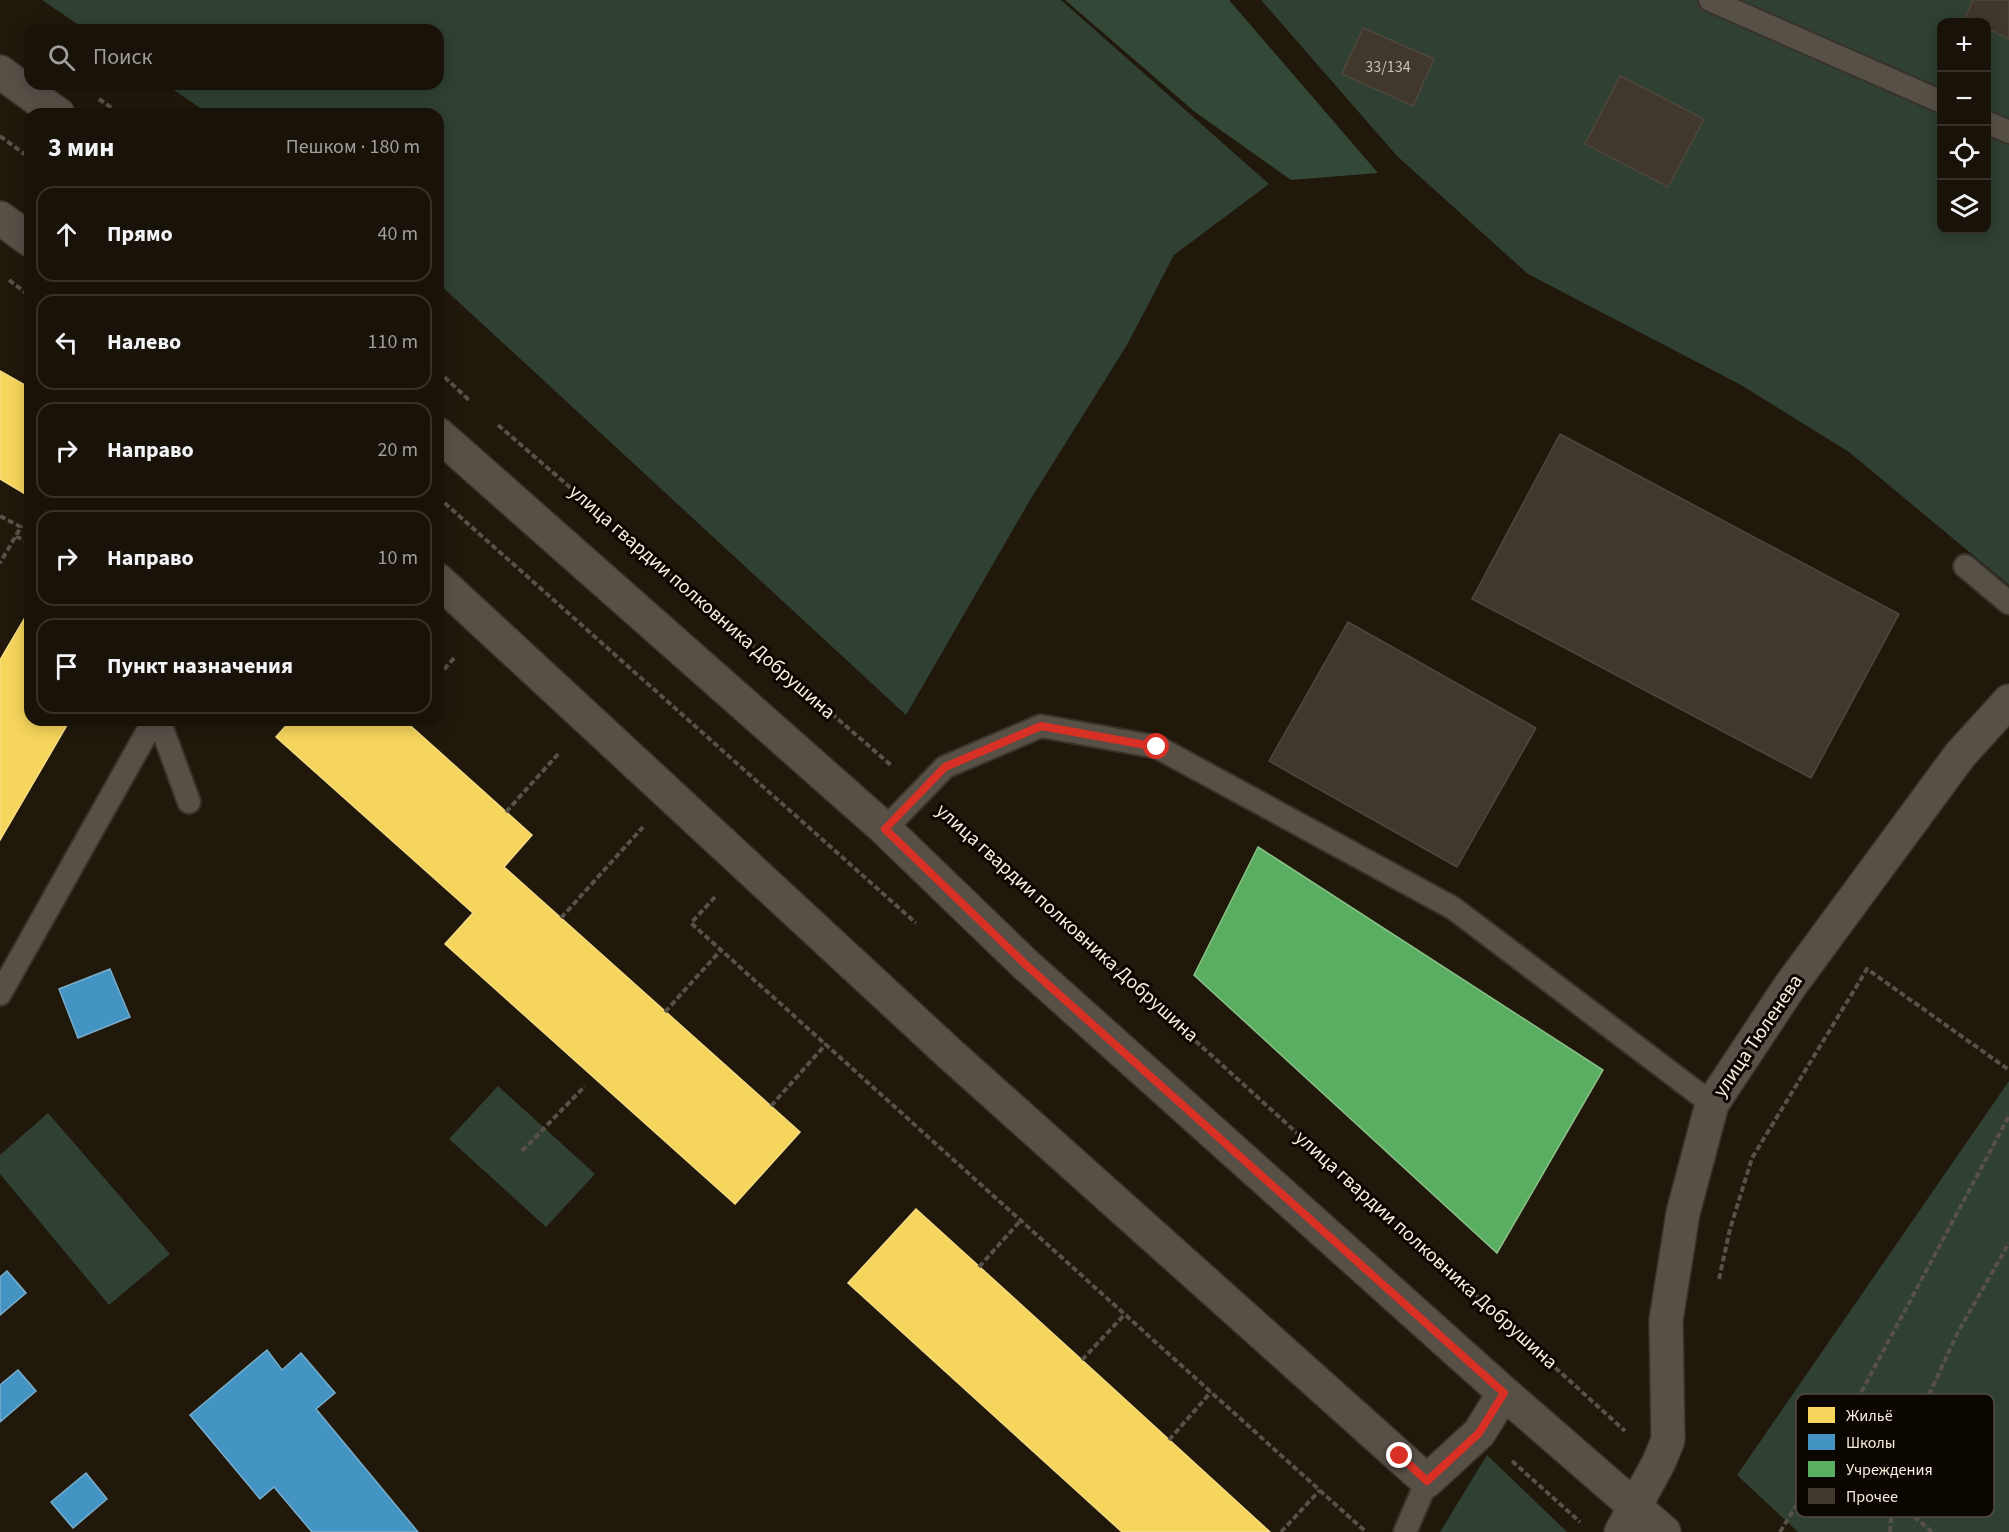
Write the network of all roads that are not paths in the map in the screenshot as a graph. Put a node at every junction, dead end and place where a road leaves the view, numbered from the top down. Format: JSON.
{"nodes":[{"id":1,"x":1710,"y":0,"type":"edge"},
{"id":2,"x":0,"y":72,"type":"edge"},
{"id":3,"x":24,"y":89,"type":"edge"},
{"id":4,"x":25,"y":90,"type":"edge"},
{"id":5,"x":1937,"y":100,"type":"edge"},
{"id":6,"x":50,"y":108,"type":"edge"},
{"id":7,"x":1991,"y":124,"type":"edge"},
{"id":8,"x":2009,"y":132,"type":"edge"},
{"id":9,"x":0,"y":218,"type":"edge"},
{"id":10,"x":24,"y":236,"type":"edge"},
{"id":11,"x":444,"y":439,"type":"edge"},
{"id":12,"x":1965,"y":566,"type":"dead end"},
{"id":13,"x":444,"y":586,"type":"edge"},
{"id":14,"x":2009,"y":603,"type":"edge"},
{"id":15,"x":2009,"y":701,"type":"edge"},
{"id":16,"x":151,"y":726,"type":"edge"},
{"id":17,"x":161,"y":726,"type":"edge"},
{"id":18,"x":189,"y":802,"type":"dead end"},
{"id":19,"x":885,"y":829,"type":"junction"},
{"id":20,"x":0,"y":994,"type":"edge"},
{"id":21,"x":1712,"y":1104,"type":"junction"},
{"id":22,"x":1504,"y":1393,"type":"junction"},
{"id":23,"x":1427,"y":1481,"type":"junction"},
{"id":24,"x":1628,"y":1519,"type":"edge"},
{"id":25,"x":1405,"y":1532,"type":"edge"},
{"id":26,"x":1664,"y":1532,"type":"edge"}],
"edges":[{"from":1,"to":5,"type":"lane"},
{"from":2,"to":3,"type":"street"},
{"from":4,"to":6,"type":"street"},
{"from":7,"to":8,"type":"lane"},
{"from":9,"to":10,"type":"street"},
{"from":11,"to":19,"type":"street"},
{"from":12,"to":14,"type":"lane"},
{"from":13,"to":23,"type":"street"},
{"from":15,"to":21,"type":"street","name":"улица Тюленева"},
{"from":16,"to":20,"type":"lane"},
{"from":17,"to":18,"type":"lane"},
{"from":19,"to":21,"type":"lane"},
{"from":19,"to":22,"type":"street"},
{"from":21,"to":24,"type":"street","name":"улица Тюленева"},
{"from":22,"to":23,"type":"street"},
{"from":22,"to":24,"type":"street"},
{"from":23,"to":25,"type":"lane"},
{"from":24,"to":26,"type":"street"}]}
